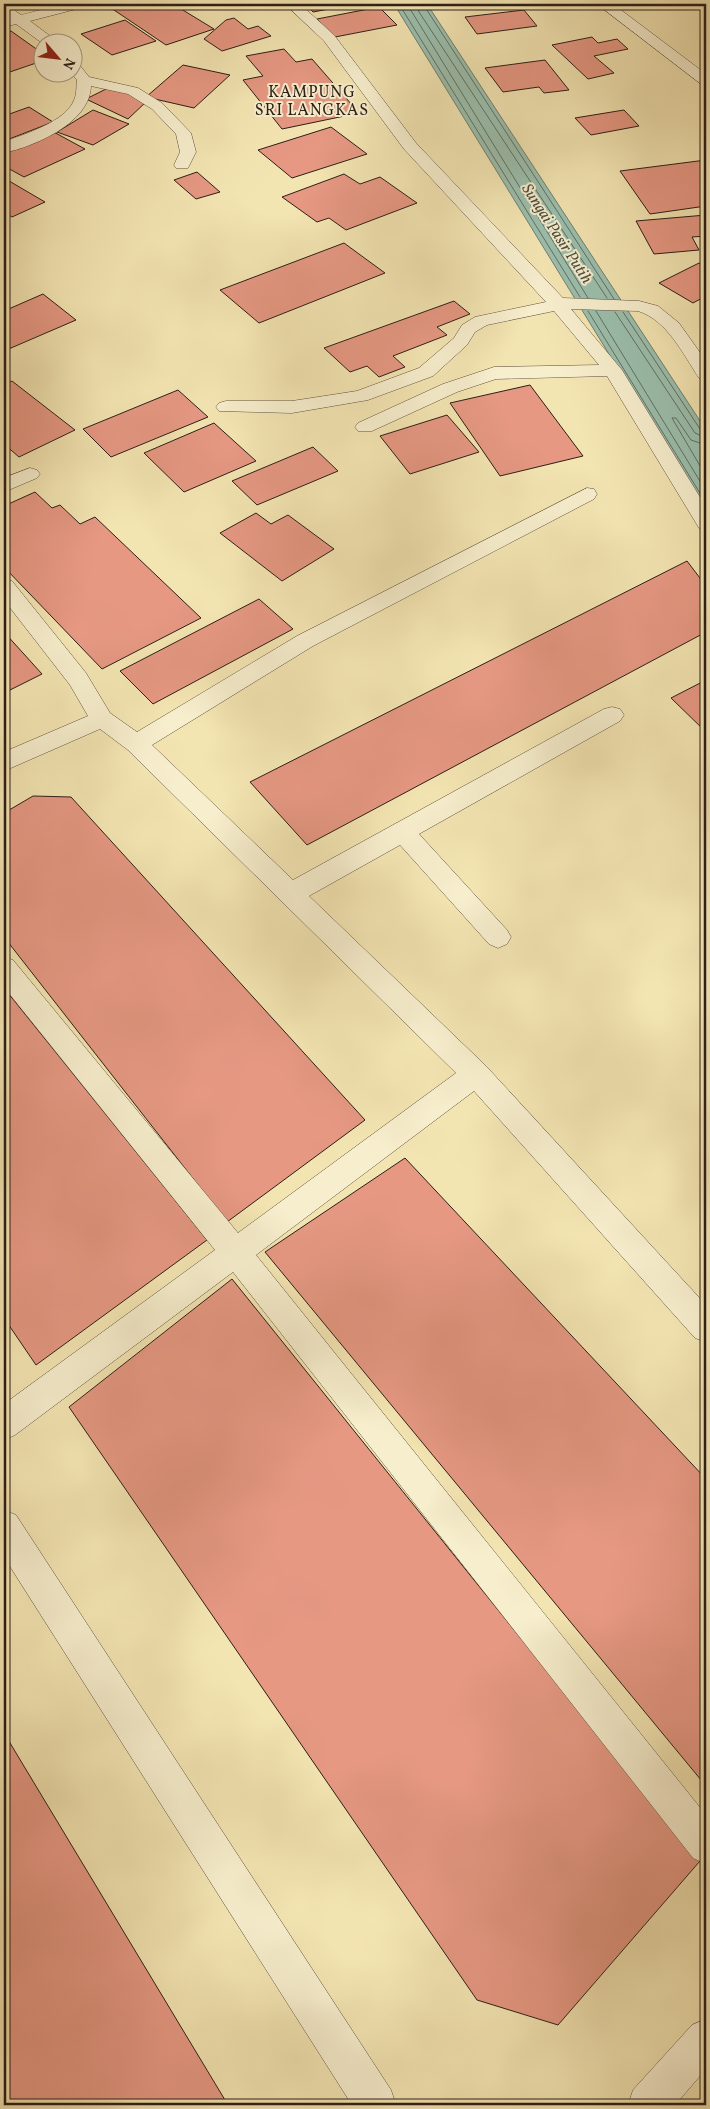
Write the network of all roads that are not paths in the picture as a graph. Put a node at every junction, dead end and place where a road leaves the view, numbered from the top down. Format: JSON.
{"nodes":[{"id":1,"x":79,"y":4,"type":"edge"},
{"id":2,"x":292,"y":4,"type":"edge"},
{"id":3,"x":604,"y":4,"type":"edge"},
{"id":4,"x":4,"y":10,"type":"edge"},
{"id":5,"x":18,"y":19,"type":"junction"},
{"id":6,"x":4,"y":23,"type":"edge"},
{"id":7,"x":37,"y":32,"type":"edge"},
{"id":8,"x":82,"y":78,"type":"edge"},
{"id":9,"x":84,"y":80,"type":"junction"},
{"id":10,"x":706,"y":81,"type":"edge"},
{"id":11,"x":4,"y":148,"type":"edge"},
{"id":12,"x":182,"y":165,"type":"dead end"},
{"id":13,"x":562,"y":304,"type":"junction"},
{"id":14,"x":613,"y":370,"type":"junction"},
{"id":15,"x":706,"y":374,"type":"edge"},
{"id":16,"x":226,"y":407,"type":"dead end"},
{"id":17,"x":365,"y":427,"type":"dead end"},
{"id":18,"x":30,"y":474,"type":"dead end"},
{"id":19,"x":4,"y":486,"type":"edge"},
{"id":20,"x":587,"y":494,"type":"dead end"},
{"id":21,"x":706,"y":523,"type":"edge"},
{"id":22,"x":4,"y":586,"type":"edge"},
{"id":23,"x":612,"y":715,"type":"dead end"},
{"id":24,"x":102,"y":718,"type":"junction"},
{"id":25,"x":136,"y":744,"type":"junction"},
{"id":26,"x":4,"y":762,"type":"edge"},
{"id":27,"x":403,"y":832,"type":"junction"},
{"id":28,"x":290,"y":894,"type":"junction"},
{"id":29,"x":498,"y":937,"type":"dead end"},
{"id":30,"x":4,"y":968,"type":"edge"},
{"id":31,"x":476,"y":1074,"type":"junction"},
{"id":32,"x":235,"y":1252,"type":"junction"},
{"id":33,"x":706,"y":1327,"type":"edge"},
{"id":34,"x":4,"y":1424,"type":"edge"},
{"id":35,"x":4,"y":1527,"type":"edge"},
{"id":36,"x":706,"y":1845,"type":"edge"},
{"id":37,"x":706,"y":2039,"type":"edge"},
{"id":38,"x":376,"y":2105,"type":"edge"},
{"id":39,"x":648,"y":2105,"type":"edge"}],
"edges":[{"from":1,"to":5,"type":"street"},
{"from":2,"to":13,"type":"street"},
{"from":3,"to":10,"type":"street"},
{"from":4,"to":5,"type":"street"},
{"from":5,"to":6,"type":"street"},
{"from":5,"to":7,"type":"street"},
{"from":8,"to":9,"type":"street"},
{"from":9,"to":11,"type":"street"},
{"from":9,"to":12,"type":"street"},
{"from":13,"to":14,"type":"street"},
{"from":13,"to":15,"type":"street"},
{"from":13,"to":16,"type":"street"},
{"from":14,"to":17,"type":"street"},
{"from":14,"to":21,"type":"street"},
{"from":18,"to":19,"type":"street"},
{"from":20,"to":25,"type":"street"},
{"from":22,"to":24,"type":"street"},
{"from":23,"to":27,"type":"street"},
{"from":24,"to":25,"type":"street"},
{"from":24,"to":26,"type":"street"},
{"from":25,"to":28,"type":"street"},
{"from":27,"to":28,"type":"street"},
{"from":27,"to":29,"type":"street"},
{"from":28,"to":31,"type":"street"},
{"from":30,"to":32,"type":"street"},
{"from":31,"to":32,"type":"street"},
{"from":31,"to":33,"type":"street"},
{"from":32,"to":34,"type":"street"},
{"from":32,"to":36,"type":"street"},
{"from":35,"to":38,"type":"street"},
{"from":37,"to":39,"type":"street"}]}
